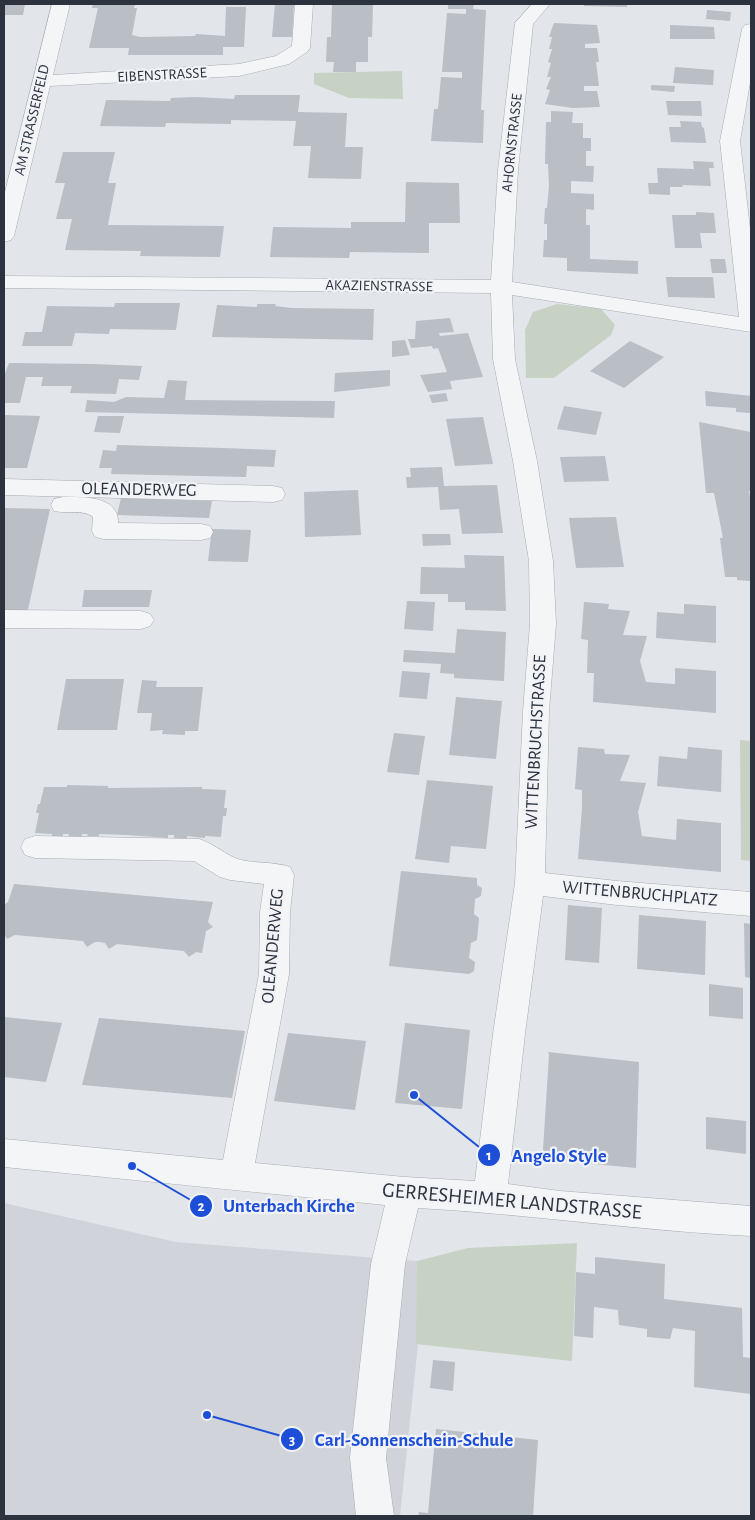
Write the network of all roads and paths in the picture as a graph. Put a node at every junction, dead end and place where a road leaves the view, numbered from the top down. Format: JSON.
{"nodes":[{"id":1,"x":61,"y":4,"type":"edge"},
{"id":2,"x":304,"y":4,"type":"edge"},
{"id":3,"x":541,"y":4,"type":"edge"},
{"id":4,"x":751,"y":29,"type":"edge"},
{"id":5,"x":41,"y":81,"type":"junction"},
{"id":6,"x":11,"y":179,"type":"edge"},
{"id":7,"x":4,"y":236,"type":"edge"},
{"id":8,"x":4,"y":282,"type":"edge"},
{"id":9,"x":501,"y":288,"type":"junction"},
{"id":10,"x":751,"y":326,"type":"edge"},
{"id":11,"x":4,"y":487,"type":"edge"},
{"id":12,"x":274,"y":494,"type":"dead end"},
{"id":13,"x":4,"y":503,"type":"edge"},
{"id":14,"x":201,"y":532,"type":"dead end"},
{"id":15,"x":4,"y":619,"type":"edge"},
{"id":16,"x":141,"y":620,"type":"dead end"},
{"id":17,"x":35,"y":846,"type":"dead end"},
{"id":18,"x":530,"y":883,"type":"junction"},
{"id":19,"x":751,"y":904,"type":"edge"},
{"id":20,"x":4,"y":1153,"type":"edge"},
{"id":21,"x":237,"y":1174,"type":"junction"},
{"id":22,"x":405,"y":1192,"type":"junction"},
{"id":23,"x":490,"y":1198,"type":"junction"},
{"id":24,"x":751,"y":1221,"type":"edge"},
{"id":25,"x":375,"y":1516,"type":"edge"}],
"edges":[{"from":1,"to":5,"type":"street","name":"AM STRASSERFELD"},
{"from":2,"to":5,"type":"street","name":"EIBENSTRASSE"},
{"from":3,"to":9,"type":"street","name":"AHORNSTRASSE"},
{"from":4,"to":10,"type":"street","name":"AKAZIENSTRASSE"},
{"from":5,"to":6,"type":"street","name":"AM STRASSERFELD"},
{"from":6,"to":7,"type":"street","name":"AM STRASSERFELD"},
{"from":8,"to":9,"type":"street","name":"AKAZIENSTRASSE"},
{"from":9,"to":10,"type":"street","name":"AKAZIENSTRASSE"},
{"from":9,"to":18,"type":"street","name":"WITTENBRUCHSTRASSE"},
{"from":11,"to":12,"type":"street","name":"OLEANDERWEG"},
{"from":13,"to":14,"type":"street"},
{"from":15,"to":16,"type":"street"},
{"from":17,"to":21,"type":"street","name":"OLEANDERWEG"},
{"from":18,"to":19,"type":"street","name":"WITTENBRUCHPLATZ"},
{"from":18,"to":23,"type":"street","name":"WITTENBRUCHSTRASSE"},
{"from":20,"to":21,"type":"street","name":"GERRESHEIMER LANDSTRASSE"},
{"from":21,"to":22,"type":"street","name":"GERRESHEIMER LANDSTRASSE"},
{"from":22,"to":23,"type":"street","name":"GERRESHEIMER LANDSTRASSE"},
{"from":22,"to":25,"type":"street"},
{"from":23,"to":24,"type":"street","name":"GERRESHEIMER LANDSTRASSE"}]}
